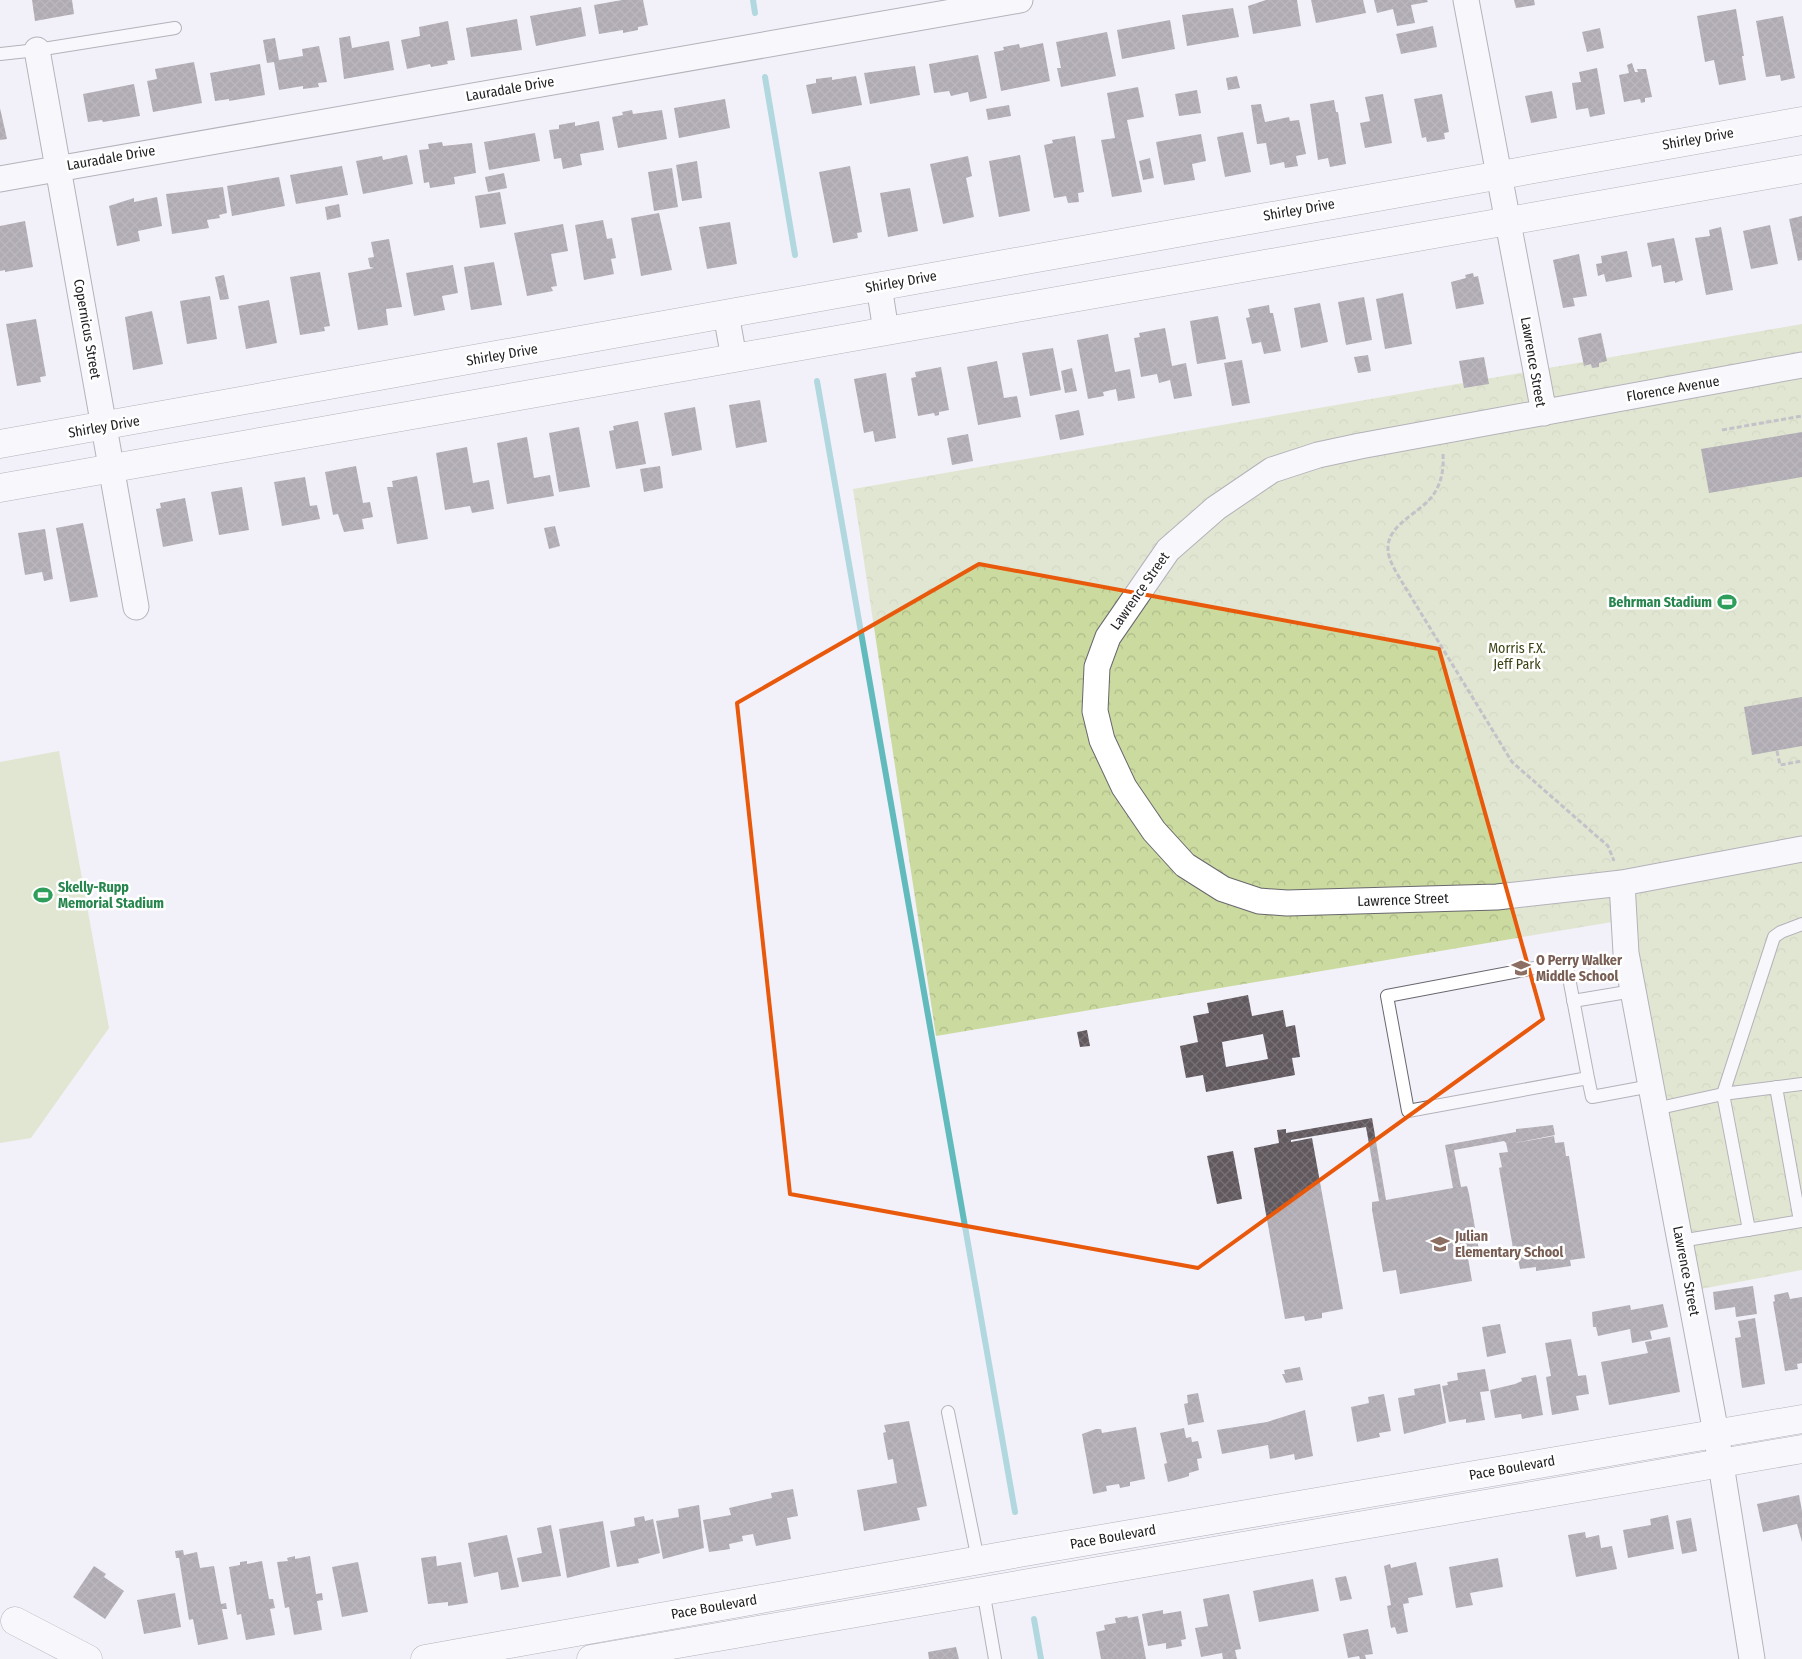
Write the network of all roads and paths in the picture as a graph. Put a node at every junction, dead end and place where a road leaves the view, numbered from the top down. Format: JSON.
{"nodes":[{"id":1,"x":1020,"y":0,"type":"edge"},
{"id":2,"x":1466,"y":0,"type":"edge"},
{"id":3,"x":175,"y":28,"type":"dead end"},
{"id":4,"x":37,"y":50,"type":"junction"},
{"id":5,"x":0,"y":54,"type":"edge"},
{"id":6,"x":1802,"y":121,"type":"edge"},
{"id":7,"x":58,"y":168,"type":"junction"},
{"id":8,"x":1802,"y":169,"type":"edge"},
{"id":9,"x":1498,"y":174,"type":"junction"},
{"id":10,"x":0,"y":178,"type":"edge"},
{"id":11,"x":1507,"y":221,"type":"junction"},
{"id":12,"x":878,"y":286,"type":"junction"},
{"id":13,"x":726,"y":314,"type":"junction"},
{"id":14,"x":886,"y":331,"type":"junction"},
{"id":15,"x":734,"y":358,"type":"junction"},
{"id":16,"x":1802,"y":365,"type":"edge"},
{"id":17,"x":1544,"y":413,"type":"junction"},
{"id":18,"x":1802,"y":416,"type":"edge"},
{"id":19,"x":104,"y":427,"type":"junction"},
{"id":20,"x":1722,"y":430,"type":"dead end"},
{"id":21,"x":1438,"y":432,"type":"junction"},
{"id":22,"x":0,"y":444,"type":"edge"},
{"id":23,"x":111,"y":468,"type":"junction"},
{"id":24,"x":0,"y":488,"type":"edge"},
{"id":25,"x":136,"y":607,"type":"dead end"},
{"id":26,"x":1777,"y":751,"type":"dead end"},
{"id":27,"x":1802,"y":761,"type":"edge"},
{"id":28,"x":1802,"y":850,"type":"edge"},
{"id":29,"x":1622,"y":883,"type":"junction"},
{"id":30,"x":1802,"y":924,"type":"edge"},
{"id":31,"x":1633,"y":991,"type":"junction"},
{"id":32,"x":1573,"y":1001,"type":"junction"},
{"id":33,"x":1588,"y":1078,"type":"junction"},
{"id":34,"x":1802,"y":1084,"type":"edge"},
{"id":35,"x":1776,"y":1087,"type":"junction"},
{"id":36,"x":1723,"y":1094,"type":"junction"},
{"id":37,"x":1653,"y":1097,"type":"junction"},
{"id":38,"x":1801,"y":1221,"type":"edge"},
{"id":39,"x":1749,"y":1230,"type":"junction"},
{"id":40,"x":1680,"y":1241,"type":"junction"},
{"id":41,"x":948,"y":1412,"type":"dead end"},
{"id":42,"x":1802,"y":1419,"type":"edge"},
{"id":43,"x":1716,"y":1433,"type":"junction"},
{"id":44,"x":1802,"y":1449,"type":"edge"},
{"id":45,"x":1721,"y":1463,"type":"junction"},
{"id":46,"x":1388,"y":1490,"type":"junction"},
{"id":47,"x":1393,"y":1519,"type":"junction"},
{"id":48,"x":978,"y":1560,"type":"junction"},
{"id":49,"x":983,"y":1590,"type":"junction"},
{"id":50,"x":7,"y":1615,"type":"edge"},
{"id":51,"x":661,"y":1616,"type":"junction"},
{"id":52,"x":666,"y":1646,"type":"junction"},
{"id":53,"x":60,"y":1659,"type":"edge"},
{"id":54,"x":88,"y":1659,"type":"edge"},
{"id":55,"x":425,"y":1659,"type":"edge"},
{"id":56,"x":591,"y":1659,"type":"edge"},
{"id":57,"x":996,"y":1659,"type":"edge"},
{"id":58,"x":1752,"y":1659,"type":"edge"}],
"edges":[{"from":1,"to":7,"type":"street","name":"Lauradale Drive"},
{"from":2,"to":9,"type":"street","name":"Lawrence Street"},
{"from":3,"to":4,"type":"lane"},
{"from":4,"to":5,"type":"lane"},
{"from":4,"to":7,"type":"street","name":"Copernicus Street"},
{"from":6,"to":9,"type":"street","name":"Shirley Drive"},
{"from":7,"to":10,"type":"street","name":"Lauradale Drive"},
{"from":7,"to":19,"type":"street","name":"Copernicus Street"},
{"from":8,"to":11,"type":"street"},
{"from":9,"to":11,"type":"street","name":"Lawrence Street"},
{"from":9,"to":12,"type":"street","name":"Shirley Drive"},
{"from":11,"to":14,"type":"street"},
{"from":11,"to":17,"type":"street","name":"Lawrence Street"},
{"from":12,"to":13,"type":"street","name":"Shirley Drive"},
{"from":12,"to":14,"type":"street"},
{"from":13,"to":15,"type":"street"},
{"from":13,"to":19,"type":"street","name":"Shirley Drive"},
{"from":14,"to":15,"type":"street"},
{"from":15,"to":23,"type":"street"},
{"from":16,"to":17,"type":"street","name":"Florence Avenue"},
{"from":17,"to":21,"type":"street","name":"Lawrence Street"},
{"from":18,"to":20,"type":"path"},
{"from":19,"to":22,"type":"street","name":"Shirley Drive"},
{"from":19,"to":23,"type":"street","name":"Copernicus Street"},
{"from":21,"to":29,"type":"path"},
{"from":21,"to":29,"type":"street","name":"Lawrence Street"},
{"from":23,"to":24,"type":"street"},
{"from":23,"to":25,"type":"street","name":"Copernicus Street"},
{"from":26,"to":27,"type":"path"},
{"from":28,"to":29,"type":"street","name":"Lawrence Street"},
{"from":29,"to":31,"type":"street","name":"Lawrence Street"},
{"from":30,"to":36,"type":"lane"},
{"from":31,"to":32,"type":"lane"},
{"from":31,"to":37,"type":"street","name":"Lawrence Street"},
{"from":32,"to":33,"type":"lane"},
{"from":32,"to":33,"type":"lane"},
{"from":33,"to":37,"type":"lane"},
{"from":34,"to":35,"type":"lane"},
{"from":35,"to":36,"type":"lane"},
{"from":35,"to":38,"type":"lane"},
{"from":36,"to":37,"type":"lane"},
{"from":36,"to":39,"type":"lane"},
{"from":37,"to":40,"type":"street","name":"Lawrence Street"},
{"from":38,"to":39,"type":"lane"},
{"from":39,"to":40,"type":"lane"},
{"from":40,"to":43,"type":"street","name":"Lawrence Street"},
{"from":41,"to":48,"type":"lane"},
{"from":42,"to":43,"type":"street","name":"Pace Boulevard"},
{"from":43,"to":45,"type":"street","name":"Lawrence Street"},
{"from":43,"to":46,"type":"street","name":"Pace Boulevard"},
{"from":44,"to":45,"type":"street"},
{"from":45,"to":47,"type":"street"},
{"from":45,"to":58,"type":"street","name":"Lawrence Street"},
{"from":46,"to":47,"type":"street"},
{"from":46,"to":48,"type":"street","name":"Pace Boulevard"},
{"from":47,"to":49,"type":"street"},
{"from":48,"to":49,"type":"street"},
{"from":48,"to":51,"type":"street","name":"Pace Boulevard"},
{"from":49,"to":52,"type":"street"},
{"from":49,"to":57,"type":"lane"},
{"from":50,"to":53,"type":"street"},
{"from":50,"to":54,"type":"street"},
{"from":51,"to":52,"type":"street"},
{"from":51,"to":55,"type":"street","name":"Pace Boulevard"},
{"from":52,"to":56,"type":"street"}]}
